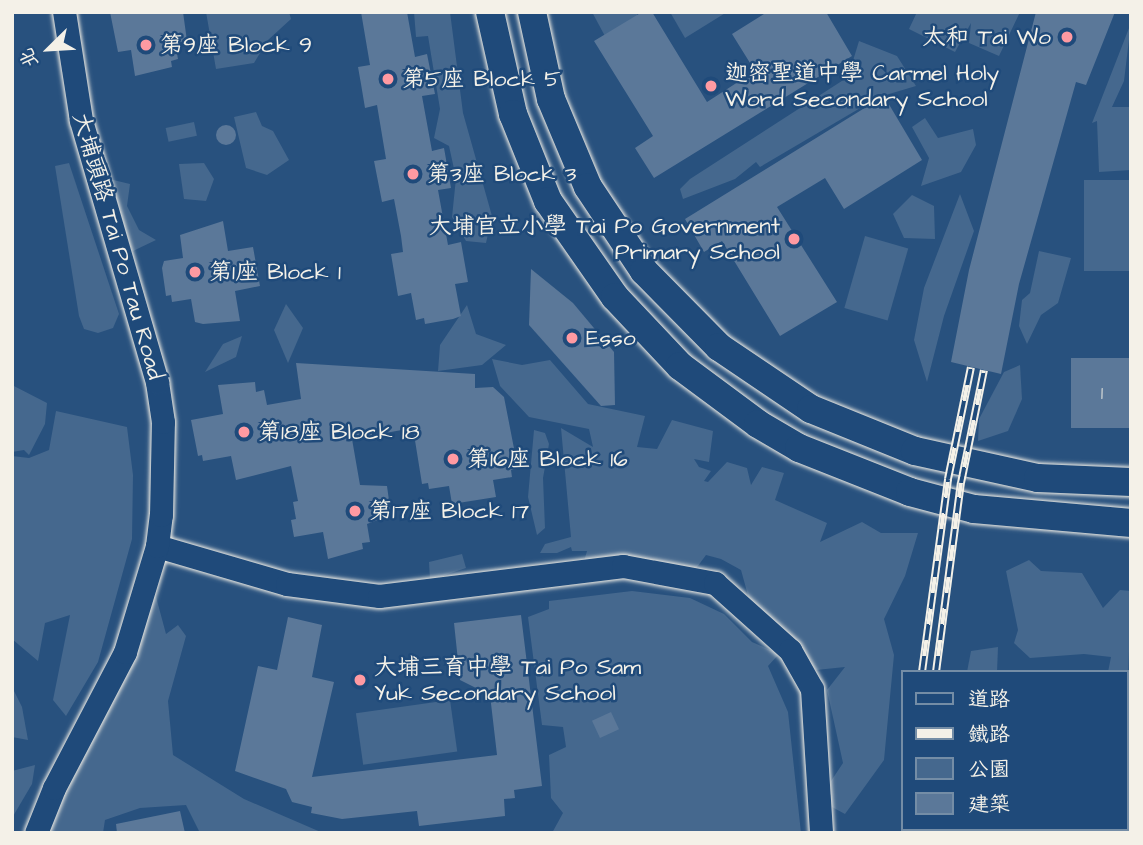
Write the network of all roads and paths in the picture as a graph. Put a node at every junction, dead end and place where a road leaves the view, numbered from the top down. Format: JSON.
{"nodes":[{"id":1,"x":64,"y":12,"type":"edge"},
{"id":2,"x":490,"y":12,"type":"edge"},
{"id":3,"x":532,"y":12,"type":"edge"},
{"id":4,"x":1131,"y":482,"type":"edge"},
{"id":5,"x":1131,"y":523,"type":"edge"},
{"id":6,"x":157,"y":546,"type":"junction"},
{"id":7,"x":36,"y":833,"type":"edge"},
{"id":8,"x":821,"y":833,"type":"edge"}],
"edges":[{"from":1,"to":6,"type":"street","name":"大埔頭路 Tai Po Tau Road"},
{"from":2,"to":5,"type":"main road"},
{"from":3,"to":4,"type":"main road"},
{"from":6,"to":7,"type":"street","name":"大埔頭路 Tai Po Tau Road"},
{"from":6,"to":8,"type":"street"}]}
